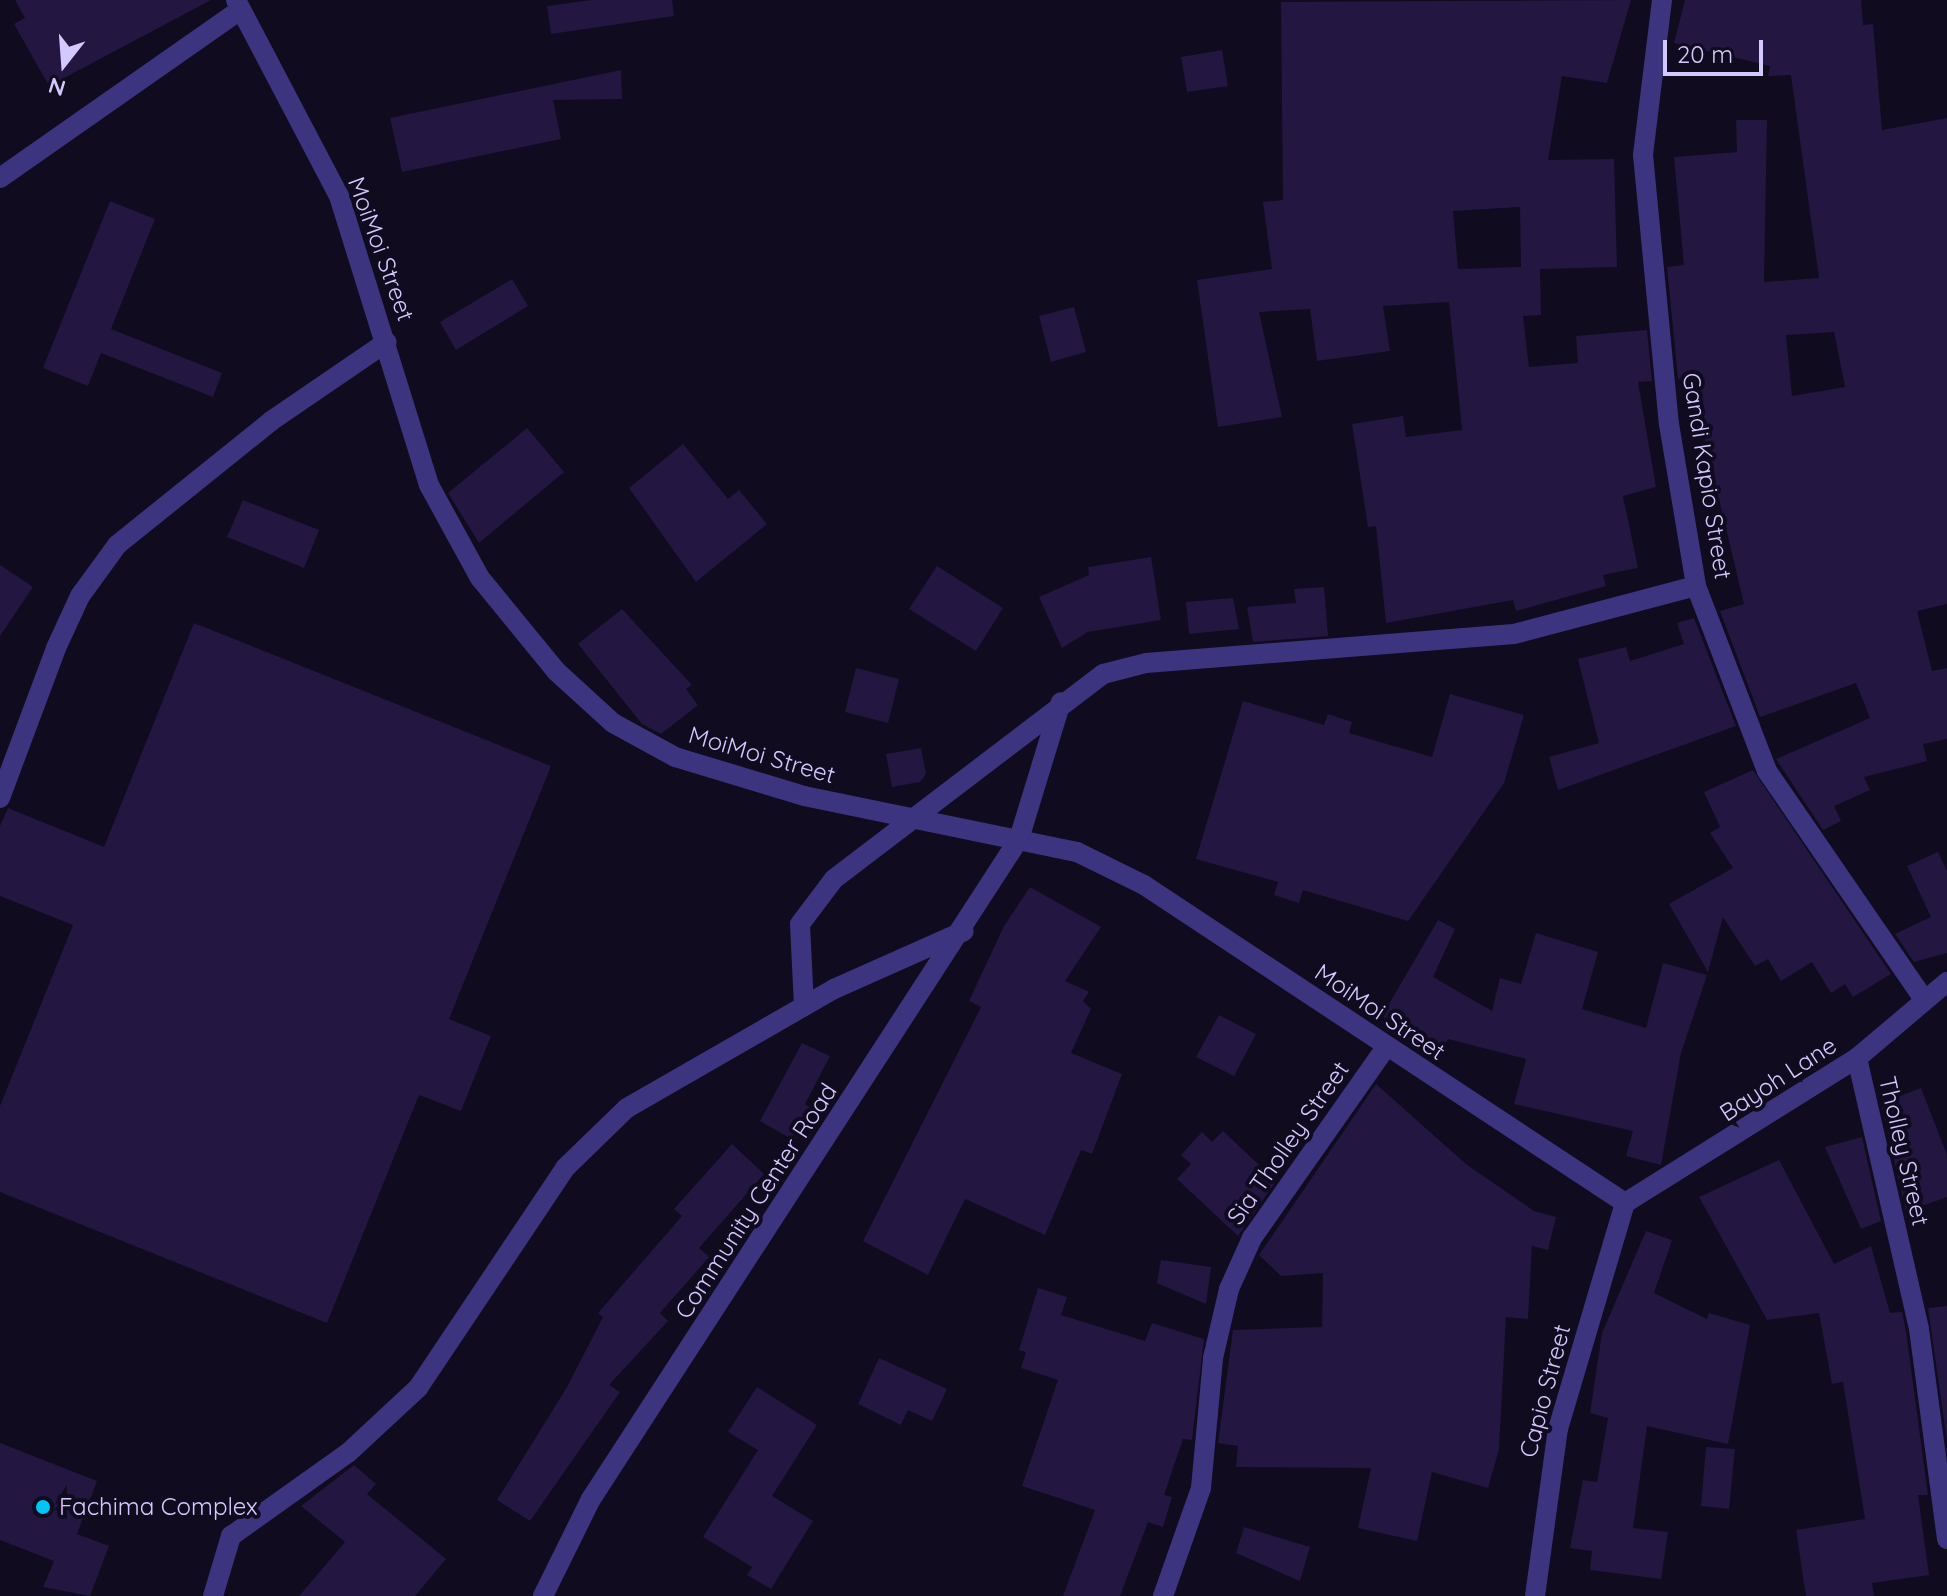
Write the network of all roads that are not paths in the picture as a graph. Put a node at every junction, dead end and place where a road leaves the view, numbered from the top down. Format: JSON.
{"nodes":[{"id":1,"x":1662,"y":0,"type":"edge"},
{"id":2,"x":238,"y":5,"type":"edge"},
{"id":3,"x":0,"y":178,"type":"edge"},
{"id":4,"x":387,"y":342,"type":"junction"},
{"id":5,"x":1696,"y":586,"type":"junction"},
{"id":6,"x":1061,"y":702,"type":"junction"},
{"id":7,"x":0,"y":798,"type":"edge"},
{"id":8,"x":910,"y":821,"type":"junction"},
{"id":9,"x":1019,"y":839,"type":"junction"},
{"id":10,"x":964,"y":931,"type":"junction"},
{"id":11,"x":1947,"y":982,"type":"edge"},
{"id":12,"x":1923,"y":998,"type":"junction"},
{"id":13,"x":804,"y":1006,"type":"junction"},
{"id":14,"x":1386,"y":1047,"type":"junction"},
{"id":15,"x":1857,"y":1058,"type":"junction"},
{"id":16,"x":1625,"y":1203,"type":"junction"},
{"id":17,"x":1947,"y":1539,"type":"edge"},
{"id":18,"x":213,"y":1596,"type":"edge"},
{"id":19,"x":543,"y":1596,"type":"edge"},
{"id":20,"x":1163,"y":1596,"type":"edge"},
{"id":21,"x":1535,"y":1596,"type":"edge"}],
"edges":[{"from":1,"to":5,"type":"street","name":"Gandi Kapio Street"},
{"from":2,"to":3,"type":"street"},
{"from":2,"to":4,"type":"street","name":"MoiMoi Street"},
{"from":4,"to":7,"type":"street"},
{"from":4,"to":8,"type":"street","name":"MoiMoi Street"},
{"from":5,"to":6,"type":"street"},
{"from":5,"to":12,"type":"street","name":"Gandi Kapio Street"},
{"from":6,"to":8,"type":"street"},
{"from":6,"to":9,"type":"street","name":"Community Center Road"},
{"from":8,"to":9,"type":"street","name":"MoiMoi Street"},
{"from":8,"to":13,"type":"street"},
{"from":9,"to":10,"type":"street","name":"Community Center Road"},
{"from":9,"to":14,"type":"street","name":"MoiMoi Street"},
{"from":10,"to":13,"type":"street"},
{"from":10,"to":19,"type":"street","name":"Community Center Road"},
{"from":11,"to":12,"type":"street","name":"Bayoh Lane"},
{"from":12,"to":15,"type":"street","name":"Bayoh Lane"},
{"from":13,"to":18,"type":"street"},
{"from":14,"to":16,"type":"street","name":"MoiMoi Street"},
{"from":14,"to":20,"type":"street","name":"Sia Tholley Street"},
{"from":15,"to":16,"type":"street","name":"Bayoh Lane"},
{"from":15,"to":17,"type":"street","name":"Tholley Street"},
{"from":16,"to":21,"type":"street","name":"Capio Street"}]}
